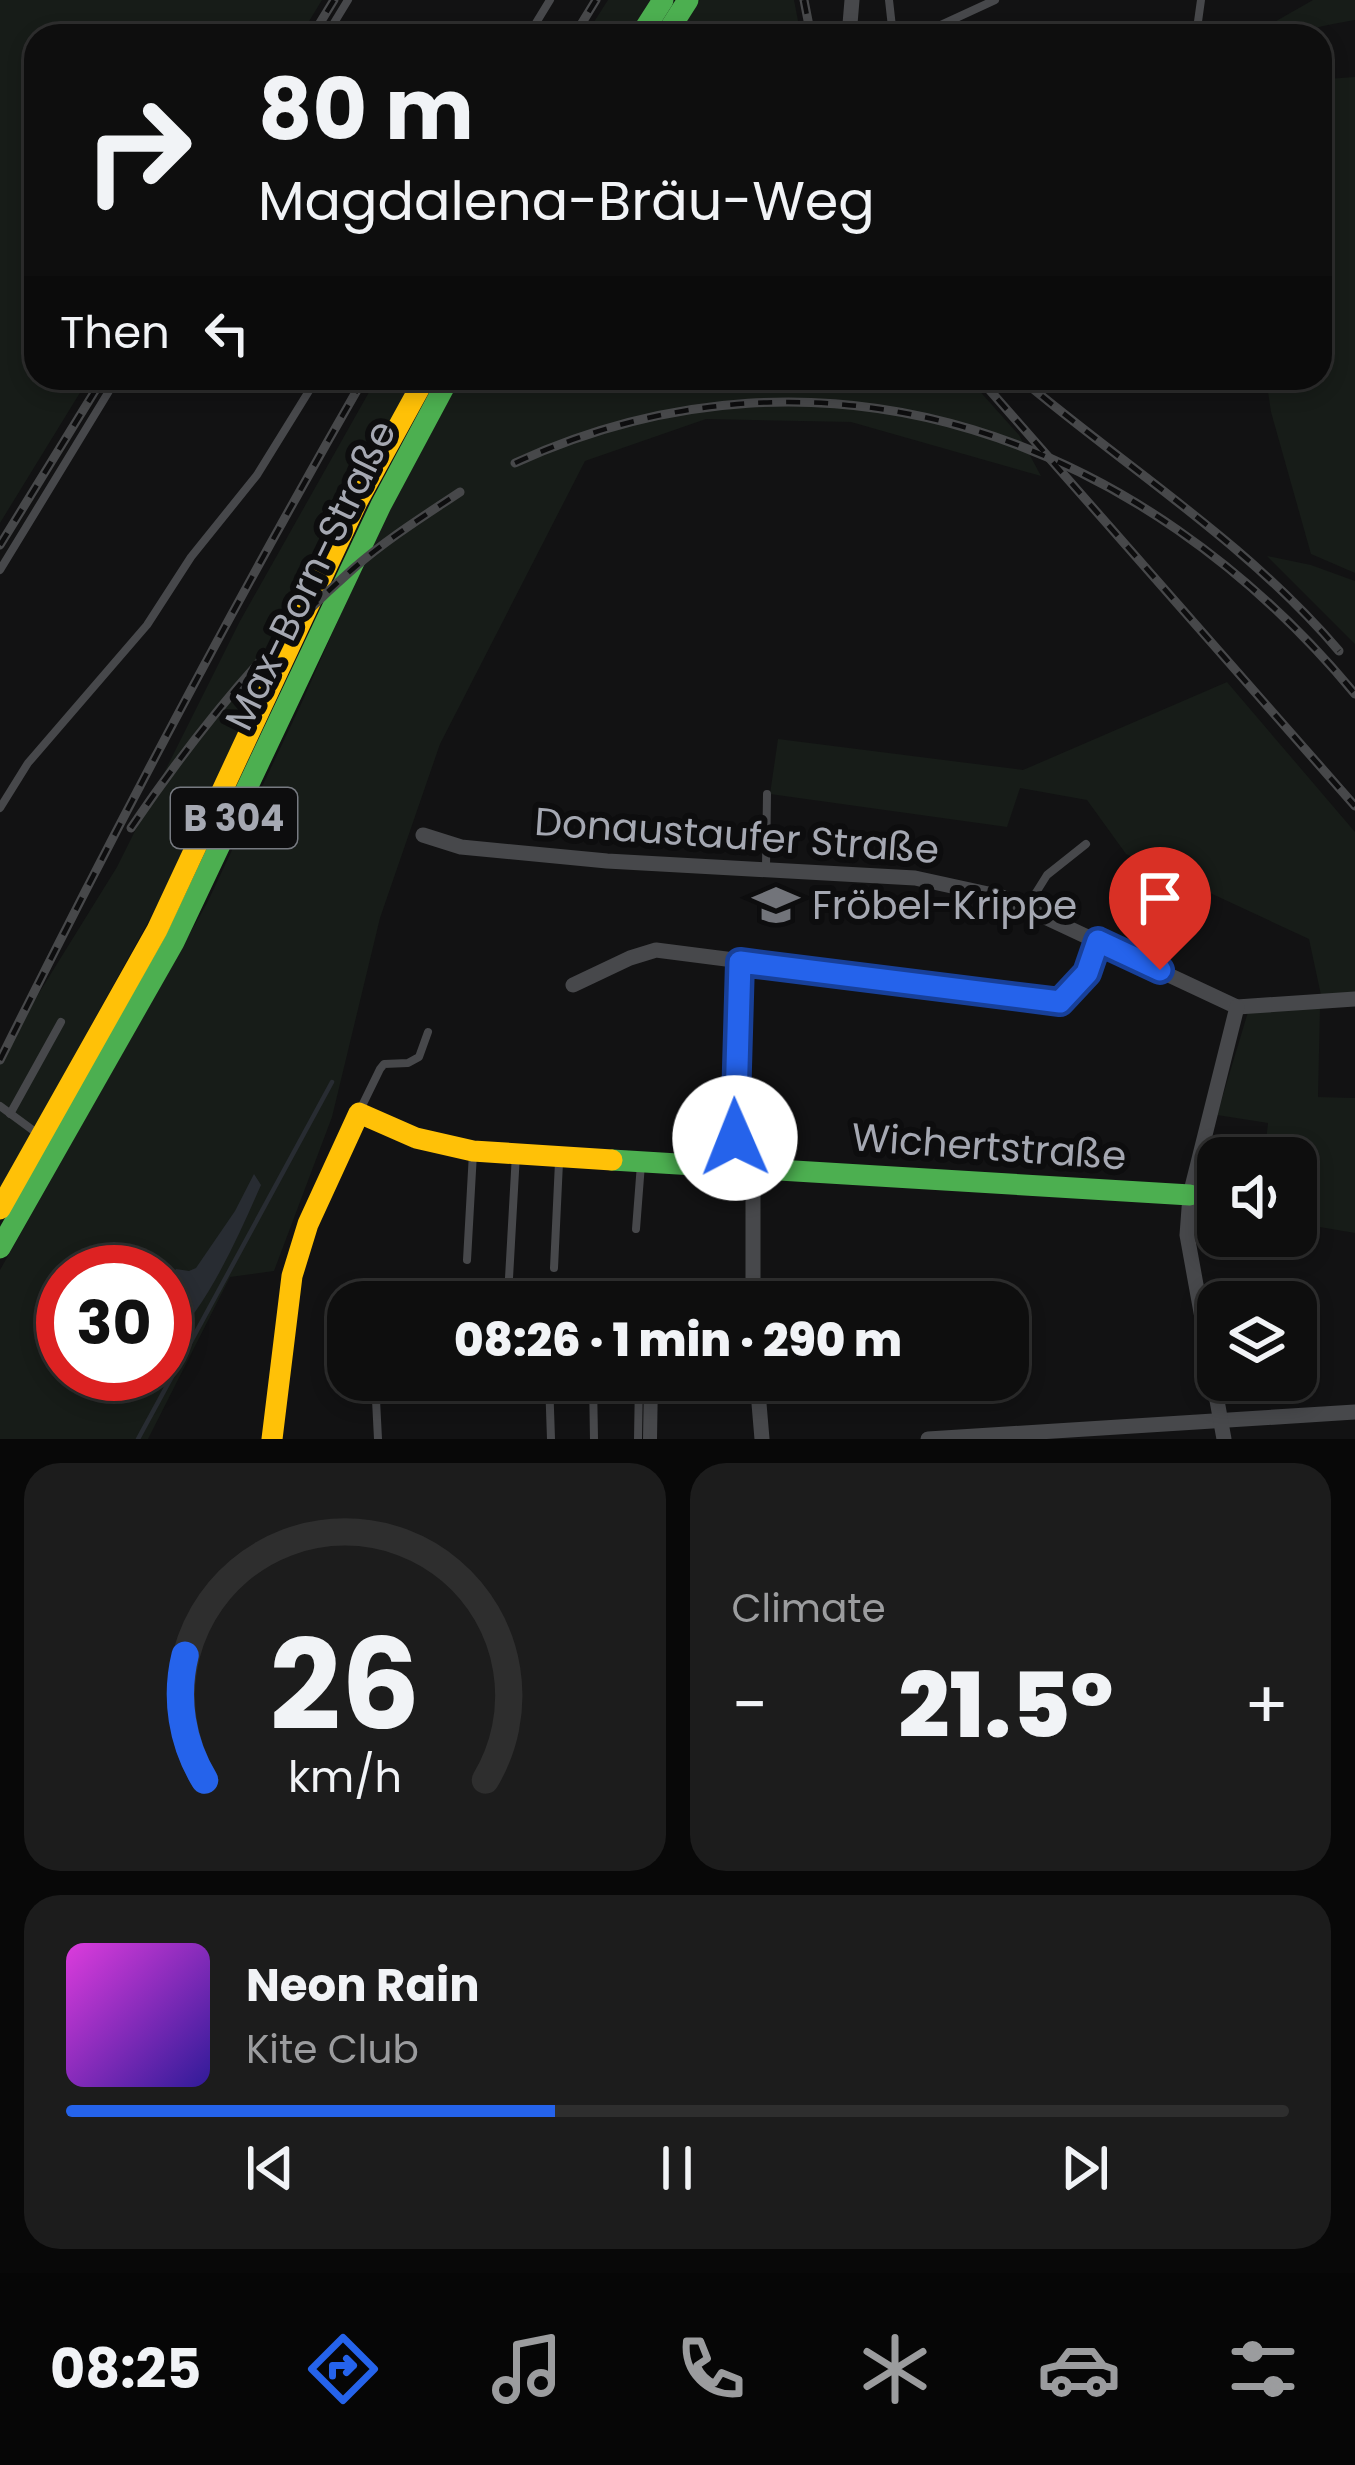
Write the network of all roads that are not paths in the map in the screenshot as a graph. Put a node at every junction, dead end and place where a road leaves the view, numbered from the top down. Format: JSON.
{"nodes":[{"id":1,"x":995,"y":0,"type":"edge"},
{"id":2,"x":943,"y":24,"type":"edge"},
{"id":3,"x":110,"y":390,"type":"edge"},
{"id":4,"x":310,"y":390,"type":"edge"},
{"id":5,"x":418,"y":390,"type":"edge"},
{"id":6,"x":442,"y":390,"type":"edge"},
{"id":7,"x":0,"y":570,"type":"edge"},
{"id":8,"x":767,"y":794,"type":"dead end"},
{"id":9,"x":0,"y":808,"type":"edge"},
{"id":10,"x":423,"y":835,"type":"dead end"},
{"id":11,"x":1086,"y":844,"type":"dead end"},
{"id":12,"x":766,"y":867,"type":"junction"},
{"id":13,"x":1026,"y":908,"type":"junction"},
{"id":14,"x":1098,"y":941,"type":"junction"},
{"id":15,"x":740,"y":962,"type":"junction"},
{"id":16,"x":573,"y":986,"type":"dead end"},
{"id":17,"x":1355,"y":999,"type":"edge"},
{"id":18,"x":1237,"y":1007,"type":"junction"},
{"id":19,"x":61,"y":1022,"type":"dead end"},
{"id":20,"x":428,"y":1032,"type":"dead end"},
{"id":21,"x":0,"y":1106,"type":"edge"},
{"id":22,"x":359,"y":1113,"type":"junction"},
{"id":23,"x":10,"y":1114,"type":"junction"},
{"id":24,"x":41,"y":1136,"type":"junction"},
{"id":25,"x":473,"y":1151,"type":"junction"},
{"id":26,"x":516,"y":1153,"type":"junction"},
{"id":27,"x":560,"y":1154,"type":"junction"},
{"id":28,"x":641,"y":1160,"type":"junction"},
{"id":29,"x":745,"y":1167,"type":"junction"},
{"id":30,"x":1190,"y":1195,"type":"junction"},
{"id":31,"x":0,"y":1209,"type":"edge"},
{"id":32,"x":636,"y":1229,"type":"dead end"},
{"id":33,"x":0,"y":1249,"type":"edge"},
{"id":34,"x":467,"y":1259,"type":"dead end"},
{"id":35,"x":554,"y":1268,"type":"dead end"},
{"id":36,"x":509,"y":1278,"type":"dead end"},
{"id":37,"x":752,"y":1281,"type":"edge"},
{"id":38,"x":376,"y":1401,"type":"edge"},
{"id":39,"x":549,"y":1401,"type":"edge"},
{"id":40,"x":593,"y":1401,"type":"edge"},
{"id":41,"x":647,"y":1401,"type":"edge"},
{"id":42,"x":759,"y":1401,"type":"edge"},
{"id":43,"x":1355,"y":1412,"type":"edge"},
{"id":44,"x":1220,"y":1420,"type":"junction"},
{"id":45,"x":272,"y":1439,"type":"edge"},
{"id":46,"x":378,"y":1439,"type":"edge"},
{"id":47,"x":550,"y":1439,"type":"edge"},
{"id":48,"x":594,"y":1439,"type":"edge"},
{"id":49,"x":646,"y":1439,"type":"edge"},
{"id":50,"x":762,"y":1439,"type":"edge"},
{"id":51,"x":928,"y":1439,"type":"edge"},
{"id":52,"x":1224,"y":1439,"type":"edge"}],
"edges":[{"from":1,"to":2,"type":"lane"},
{"from":3,"to":7,"type":"lane"},
{"from":4,"to":9,"type":"lane"},
{"from":5,"to":24,"type":"main road","name":"Max-Born-Straße","number":"B 304"},
{"from":6,"to":33,"type":"main road","name":"Max-Born-Straße","number":"B 304"},
{"from":8,"to":12,"type":"lane"},
{"from":10,"to":12,"type":"street","name":"Donaustaufer Straße"},
{"from":11,"to":13,"type":"lane"},
{"from":12,"to":13,"type":"street","name":"Donaustaufer Straße"},
{"from":13,"to":14,"type":"street","name":"Donaustaufer Straße"},
{"from":14,"to":15,"type":"street"},
{"from":14,"to":18,"type":"street","name":"Donaustaufer Straße"},
{"from":15,"to":16,"type":"street"},
{"from":15,"to":29,"type":"street"},
{"from":17,"to":18,"type":"street"},
{"from":18,"to":30,"type":"street"},
{"from":19,"to":23,"type":"lane"},
{"from":20,"to":22,"type":"lane"},
{"from":21,"to":23,"type":"lane"},
{"from":22,"to":25,"type":"main road","name":"Wichertstraße"},
{"from":22,"to":45,"type":"main road"},
{"from":23,"to":24,"type":"lane"},
{"from":24,"to":31,"type":"main road","name":"Max-Born-Straße","number":"B 304"},
{"from":25,"to":26,"type":"main road","name":"Wichertstraße"},
{"from":25,"to":34,"type":"lane"},
{"from":26,"to":27,"type":"main road","name":"Wichertstraße"},
{"from":26,"to":36,"type":"lane"},
{"from":27,"to":28,"type":"main road","name":"Wichertstraße"},
{"from":27,"to":35,"type":"lane"},
{"from":28,"to":29,"type":"main road","name":"Wichertstraße"},
{"from":28,"to":32,"type":"lane"},
{"from":29,"to":30,"type":"main road","name":"Wichertstraße"},
{"from":29,"to":37,"type":"street"},
{"from":30,"to":44,"type":"street"},
{"from":38,"to":46,"type":"lane"},
{"from":39,"to":47,"type":"lane"},
{"from":40,"to":48,"type":"lane"},
{"from":41,"to":49,"type":"lane"},
{"from":42,"to":50,"type":"street"},
{"from":43,"to":44,"type":"street"},
{"from":44,"to":51,"type":"street"},
{"from":44,"to":52,"type":"street"}]}
